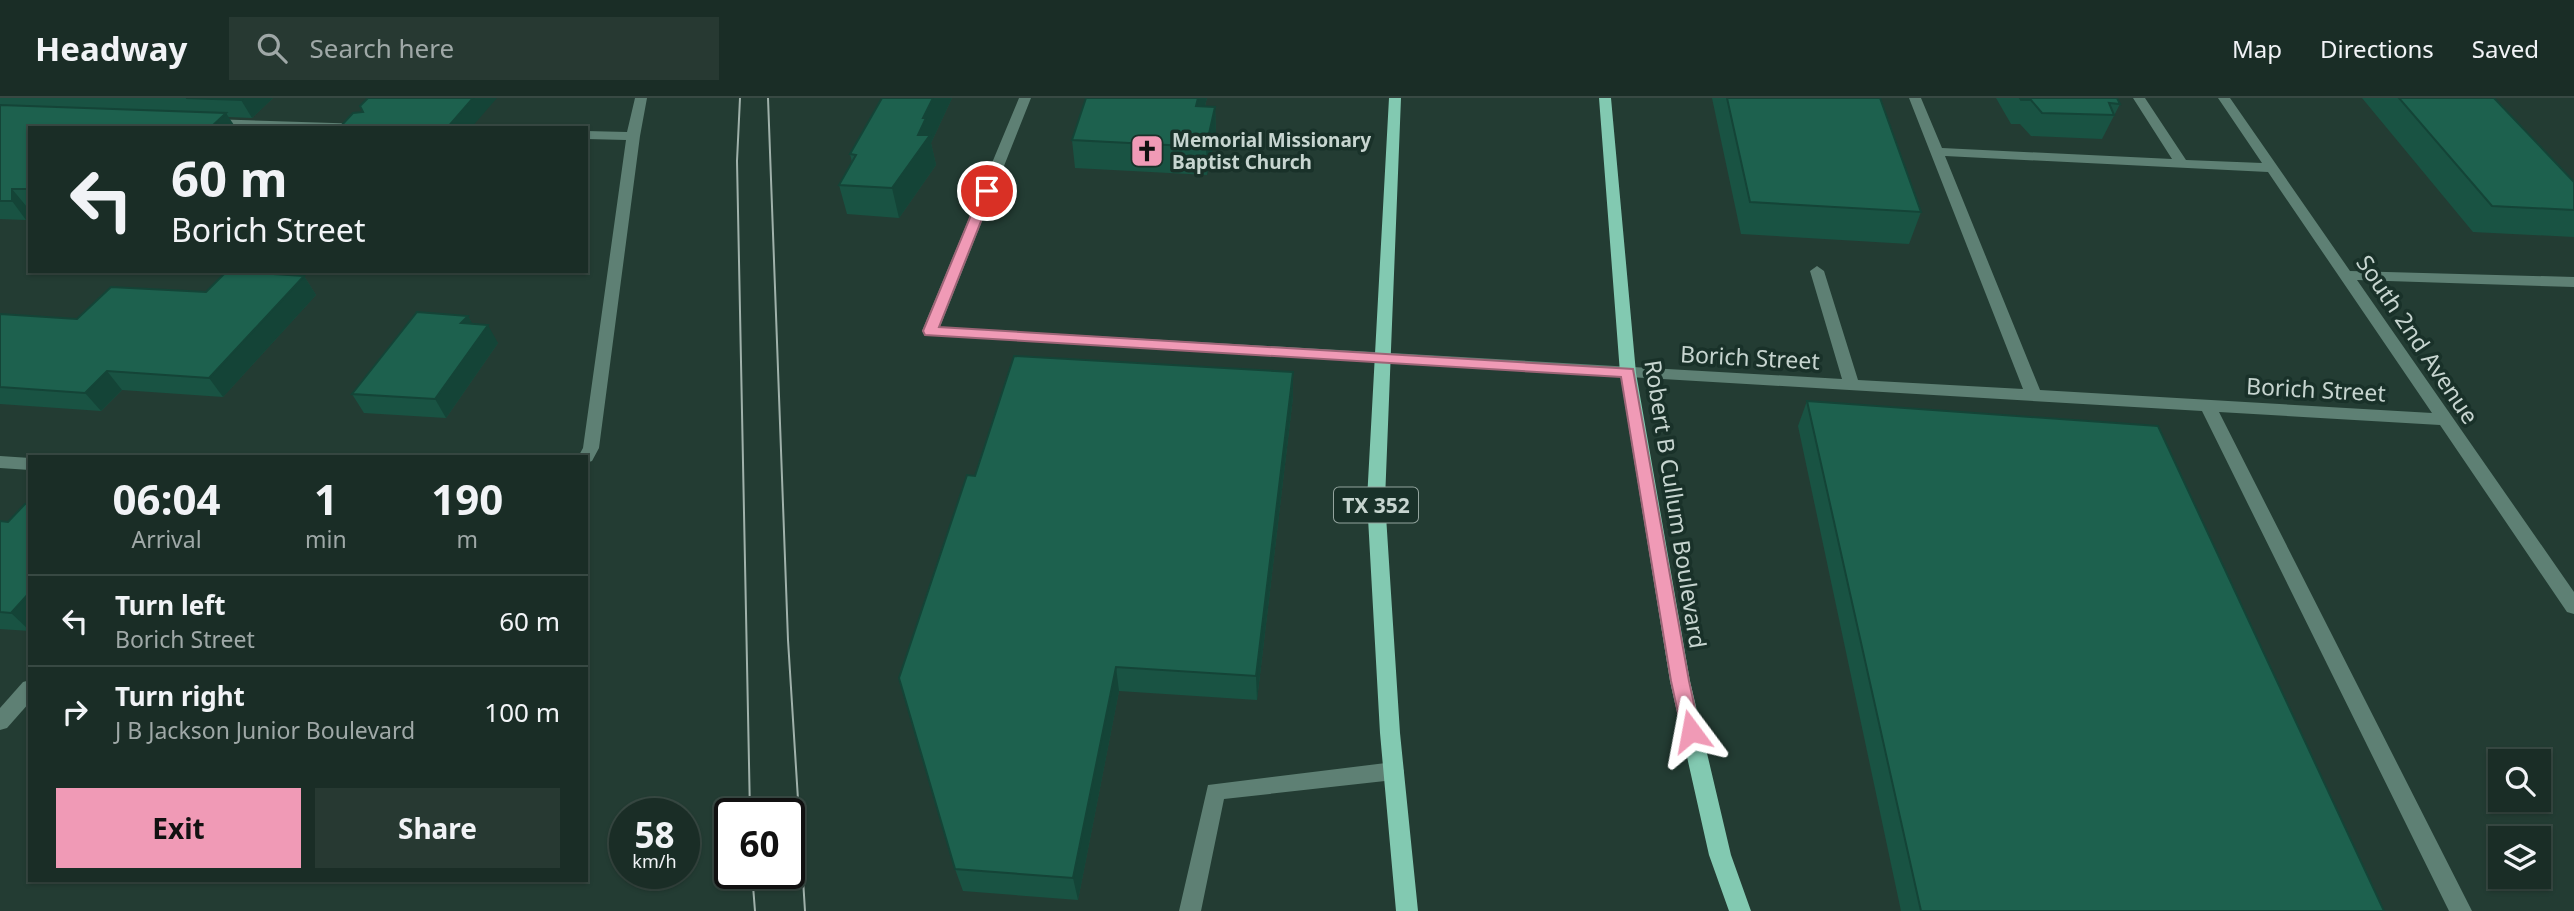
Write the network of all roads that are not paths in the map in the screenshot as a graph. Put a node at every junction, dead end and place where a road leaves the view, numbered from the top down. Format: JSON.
{"nodes":[{"id":1,"x":641,"y":98,"type":"edge"},
{"id":2,"x":1025,"y":98,"type":"edge"},
{"id":3,"x":1395,"y":98,"type":"edge"},
{"id":4,"x":1605,"y":98,"type":"edge"},
{"id":5,"x":1915,"y":98,"type":"edge"},
{"id":6,"x":2140,"y":98,"type":"edge"},
{"id":7,"x":2224,"y":98,"type":"edge"},
{"id":8,"x":202,"y":123,"type":"edge"},
{"id":9,"x":300,"y":126,"type":"edge"},
{"id":10,"x":588,"y":135,"type":"edge"},
{"id":11,"x":633,"y":136,"type":"junction"},
{"id":12,"x":1937,"y":152,"type":"junction"},
{"id":13,"x":2182,"y":164,"type":"junction"},
{"id":14,"x":2272,"y":168,"type":"junction"},
{"id":15,"x":1817,"y":271,"type":"dead end"},
{"id":16,"x":2345,"y":275,"type":"junction"},
{"id":17,"x":2574,"y":282,"type":"edge"},
{"id":18,"x":1382,"y":356,"type":"junction"},
{"id":19,"x":1628,"y":373,"type":"junction"},
{"id":20,"x":1852,"y":385,"type":"junction"},
{"id":21,"x":2034,"y":396,"type":"junction"},
{"id":22,"x":2207,"y":405,"type":"junction"},
{"id":23,"x":2442,"y":419,"type":"junction"},
{"id":24,"x":587,"y":455,"type":"edge"},
{"id":25,"x":0,"y":463,"type":"edge"},
{"id":26,"x":28,"y":464,"type":"edge"},
{"id":27,"x":2574,"y":607,"type":"edge"},
{"id":28,"x":28,"y":690,"type":"edge"},
{"id":29,"x":0,"y":722,"type":"edge"},
{"id":30,"x":1394,"y":771,"type":"junction"},
{"id":31,"x":1190,"y":911,"type":"edge"},
{"id":32,"x":1407,"y":911,"type":"edge"},
{"id":33,"x":1740,"y":911,"type":"edge"},
{"id":34,"x":2461,"y":911,"type":"edge"}],
"edges":[{"from":1,"to":11,"type":"street"},
{"from":2,"to":18,"type":"street","name":"Borich Street"},
{"from":3,"to":18,"type":"main road","number":"TX 352"},
{"from":4,"to":19,"type":"main road","name":"Robert B Cullum Boulevard"},
{"from":5,"to":12,"type":"street"},
{"from":6,"to":13,"type":"street"},
{"from":7,"to":14,"type":"street","name":"South 2nd Avenue"},
{"from":8,"to":9,"type":"street"},
{"from":10,"to":11,"type":"street"},
{"from":11,"to":24,"type":"street"},
{"from":12,"to":13,"type":"street"},
{"from":12,"to":21,"type":"street"},
{"from":13,"to":14,"type":"street"},
{"from":14,"to":16,"type":"street","name":"South 2nd Avenue"},
{"from":15,"to":20,"type":"street"},
{"from":16,"to":17,"type":"street"},
{"from":16,"to":23,"type":"street","name":"South 2nd Avenue"},
{"from":18,"to":19,"type":"street","name":"Borich Street"},
{"from":18,"to":30,"type":"main road","number":"TX 352"},
{"from":19,"to":20,"type":"street","name":"Borich Street"},
{"from":19,"to":33,"type":"main road","name":"Robert B Cullum Boulevard"},
{"from":20,"to":21,"type":"street","name":"Borich Street"},
{"from":21,"to":22,"type":"street","name":"Borich Street"},
{"from":22,"to":23,"type":"street","name":"Borich Street"},
{"from":22,"to":34,"type":"street"},
{"from":23,"to":27,"type":"street","name":"South 2nd Avenue"},
{"from":25,"to":26,"type":"street"},
{"from":28,"to":29,"type":"street"},
{"from":30,"to":31,"type":"street"},
{"from":30,"to":32,"type":"main road","number":"TX 352"}]}
